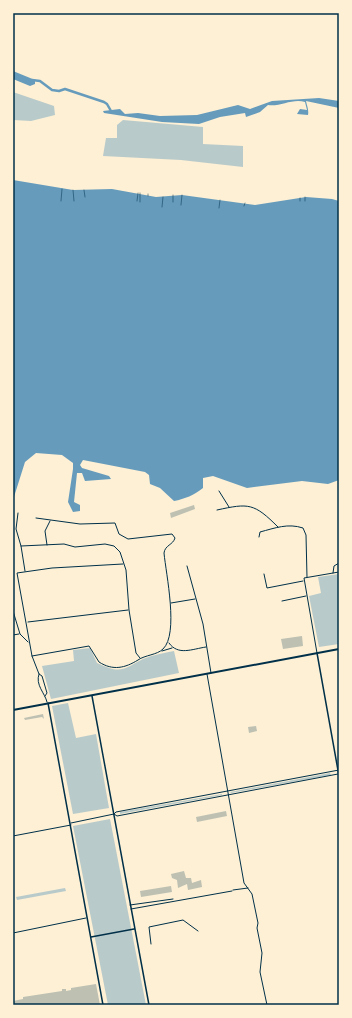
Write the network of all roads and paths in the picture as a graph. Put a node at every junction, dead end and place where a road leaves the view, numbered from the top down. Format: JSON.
{"nodes":[{"id":1,"x":62,"y":189,"type":"dead end"},
{"id":2,"x":73,"y":190,"type":"dead end"},
{"id":3,"x":84,"y":190,"type":"dead end"},
{"id":4,"x":138,"y":193,"type":"dead end"},
{"id":5,"x":140,"y":193,"type":"dead end"},
{"id":6,"x":148,"y":194,"type":"dead end"},
{"id":7,"x":174,"y":195,"type":"dead end"},
{"id":8,"x":182,"y":195,"type":"dead end"},
{"id":9,"x":148,"y":196,"type":"dead end"},
{"id":10,"x":85,"y":197,"type":"dead end"},
{"id":11,"x":163,"y":197,"type":"dead end"},
{"id":12,"x":305,"y":197,"type":"dead end"},
{"id":13,"x":300,"y":198,"type":"dead end"},
{"id":14,"x":220,"y":200,"type":"dead end"},
{"id":15,"x":61,"y":201,"type":"dead end"},
{"id":16,"x":74,"y":201,"type":"dead end"},
{"id":17,"x":137,"y":201,"type":"dead end"},
{"id":18,"x":300,"y":201,"type":"dead end"},
{"id":19,"x":305,"y":201,"type":"dead end"},
{"id":20,"x":140,"y":202,"type":"dead end"},
{"id":21,"x":172,"y":202,"type":"dead end"},
{"id":22,"x":244,"y":203,"type":"dead end"},
{"id":23,"x":181,"y":205,"type":"dead end"},
{"id":24,"x":244,"y":206,"type":"dead end"},
{"id":25,"x":162,"y":207,"type":"dead end"},
{"id":26,"x":219,"y":208,"type":"dead end"},
{"id":27,"x":219,"y":491,"type":"dead end"},
{"id":28,"x":230,"y":507,"type":"junction"},
{"id":29,"x":217,"y":510,"type":"dead end"},
{"id":30,"x":18,"y":513,"type":"dead end"},
{"id":31,"x":36,"y":518,"type":"dead end"},
{"id":32,"x":50,"y":520,"type":"junction"},
{"id":33,"x":278,"y":527,"type":"junction"},
{"id":34,"x":259,"y":537,"type":"dead end"},
{"id":35,"x":47,"y":545,"type":"junction"},
{"id":36,"x":21,"y":546,"type":"junction"},
{"id":37,"x":339,"y":563,"type":"edge"},
{"id":38,"x":123,"y":564,"type":"junction"},
{"id":39,"x":187,"y":566,"type":"dead end"},
{"id":40,"x":25,"y":571,"type":"junction"},
{"id":41,"x":339,"y":572,"type":"edge"},
{"id":42,"x":333,"y":573,"type":"junction"},
{"id":43,"x":264,"y":574,"type":"dead end"},
{"id":44,"x":307,"y":578,"type":"junction"},
{"id":45,"x":304,"y":579,"type":"junction"},
{"id":46,"x":306,"y":596,"type":"junction"},
{"id":47,"x":196,"y":599,"type":"junction"},
{"id":48,"x":282,"y":601,"type":"dead end"},
{"id":49,"x":170,"y":603,"type":"junction"},
{"id":50,"x":129,"y":610,"type":"junction"},
{"id":51,"x":13,"y":611,"type":"edge"},
{"id":52,"x":27,"y":622,"type":"junction"},
{"id":53,"x":20,"y":634,"type":"junction"},
{"id":54,"x":13,"y":635,"type":"edge"},
{"id":55,"x":28,"y":642,"type":"junction"},
{"id":56,"x":168,"y":643,"type":"junction"},
{"id":57,"x":206,"y":647,"type":"junction"},
{"id":58,"x":172,"y":648,"type":"junction"},
{"id":59,"x":339,"y":649,"type":"edge"},
{"id":60,"x":162,"y":651,"type":"junction"},
{"id":61,"x":317,"y":653,"type":"junction"},
{"id":62,"x":32,"y":656,"type":"junction"},
{"id":63,"x":140,"y":658,"type":"junction"},
{"id":64,"x":211,"y":673,"type":"junction"},
{"id":65,"x":39,"y":674,"type":"junction"},
{"id":66,"x":207,"y":674,"type":"junction"},
{"id":67,"x":45,"y":696,"type":"junction"},
{"id":68,"x":92,"y":696,"type":"junction"},
{"id":69,"x":48,"y":704,"type":"junction"},
{"id":70,"x":13,"y":710,"type":"edge"},
{"id":71,"x":339,"y":770,"type":"edge"},
{"id":72,"x":339,"y":775,"type":"edge"},
{"id":73,"x":227,"y":791,"type":"junction"},
{"id":74,"x":228,"y":796,"type":"junction"},
{"id":75,"x":114,"y":814,"type":"junction"},
{"id":76,"x":71,"y":824,"type":"junction"},
{"id":77,"x":13,"y":836,"type":"edge"},
{"id":78,"x":248,"y":888,"type":"junction"},
{"id":79,"x":173,"y":899,"type":"dead end"},
{"id":80,"x":130,"y":905,"type":"junction"},
{"id":81,"x":131,"y":909,"type":"junction"},
{"id":82,"x":87,"y":917,"type":"junction"},
{"id":83,"x":134,"y":929,"type":"junction"},
{"id":84,"x":198,"y":931,"type":"dead end"},
{"id":85,"x":13,"y":933,"type":"edge"},
{"id":86,"x":91,"y":937,"type":"junction"},
{"id":87,"x":151,"y":944,"type":"dead end"},
{"id":88,"x":103,"y":1005,"type":"edge"},
{"id":89,"x":149,"y":1005,"type":"edge"},
{"id":90,"x":267,"y":1005,"type":"edge"}],
"edges":[{"from":1,"to":15,"type":"path"},
{"from":2,"to":16,"type":"path"},
{"from":3,"to":10,"type":"path"},
{"from":4,"to":17,"type":"path"},
{"from":5,"to":20,"type":"path"},
{"from":6,"to":9,"type":"path"},
{"from":7,"to":21,"type":"path"},
{"from":8,"to":23,"type":"path"},
{"from":11,"to":25,"type":"path"},
{"from":12,"to":19,"type":"path"},
{"from":13,"to":18,"type":"path"},
{"from":14,"to":26,"type":"path"},
{"from":22,"to":24,"type":"path"},
{"from":27,"to":28,"type":"street"},
{"from":28,"to":29,"type":"street"},
{"from":28,"to":33,"type":"street"},
{"from":30,"to":36,"type":"street"},
{"from":31,"to":32,"type":"street"},
{"from":32,"to":35,"type":"street"},
{"from":32,"to":49,"type":"street"},
{"from":33,"to":34,"type":"street"},
{"from":33,"to":44,"type":"street"},
{"from":35,"to":36,"type":"street"},
{"from":35,"to":38,"type":"street"},
{"from":36,"to":40,"type":"street"},
{"from":37,"to":42,"type":"street"},
{"from":38,"to":40,"type":"street"},
{"from":38,"to":50,"type":"street"},
{"from":39,"to":47,"type":"street"},
{"from":40,"to":52,"type":"street"},
{"from":41,"to":42,"type":"street"},
{"from":42,"to":44,"type":"street"},
{"from":43,"to":45,"type":"street"},
{"from":44,"to":45,"type":"street"},
{"from":45,"to":46,"type":"street"},
{"from":46,"to":48,"type":"street"},
{"from":46,"to":61,"type":"street"},
{"from":47,"to":49,"type":"street"},
{"from":47,"to":57,"type":"street"},
{"from":49,"to":56,"type":"street"},
{"from":50,"to":52,"type":"street"},
{"from":50,"to":63,"type":"street"},
{"from":51,"to":53,"type":"street"},
{"from":52,"to":55,"type":"street"},
{"from":53,"to":54,"type":"street"},
{"from":53,"to":55,"type":"street"},
{"from":55,"to":62,"type":"street"},
{"from":56,"to":58,"type":"street"},
{"from":56,"to":60,"type":"street"},
{"from":57,"to":58,"type":"street"},
{"from":57,"to":64,"type":"street"},
{"from":58,"to":60,"type":"street"},
{"from":59,"to":61,"type":"main road"},
{"from":60,"to":63,"type":"street"},
{"from":61,"to":64,"type":"main road"},
{"from":61,"to":71,"type":"main road"},
{"from":62,"to":63,"type":"street"},
{"from":62,"to":65,"type":"street"},
{"from":64,"to":66,"type":"main road"},
{"from":65,"to":67,"type":"street"},
{"from":65,"to":67,"type":"street"},
{"from":66,"to":68,"type":"main road"},
{"from":66,"to":73,"type":"street"},
{"from":67,"to":69,"type":"street"},
{"from":68,"to":69,"type":"main road"},
{"from":68,"to":75,"type":"main road"},
{"from":69,"to":70,"type":"main road"},
{"from":69,"to":76,"type":"main road"},
{"from":71,"to":72,"type":"main road"},
{"from":71,"to":73,"type":"street"},
{"from":72,"to":74,"type":"street"},
{"from":73,"to":74,"type":"street"},
{"from":73,"to":75,"type":"street"},
{"from":74,"to":75,"type":"street"},
{"from":74,"to":78,"type":"street"},
{"from":75,"to":76,"type":"street"},
{"from":75,"to":80,"type":"main road"},
{"from":76,"to":77,"type":"street"},
{"from":76,"to":82,"type":"main road"},
{"from":78,"to":81,"type":"street"},
{"from":78,"to":90,"type":"street"},
{"from":79,"to":80,"type":"street"},
{"from":80,"to":81,"type":"main road"},
{"from":81,"to":83,"type":"main road"},
{"from":82,"to":85,"type":"street"},
{"from":82,"to":86,"type":"main road"},
{"from":83,"to":86,"type":"main road"},
{"from":83,"to":89,"type":"main road"},
{"from":84,"to":87,"type":"street"},
{"from":86,"to":88,"type":"main road"}]}
